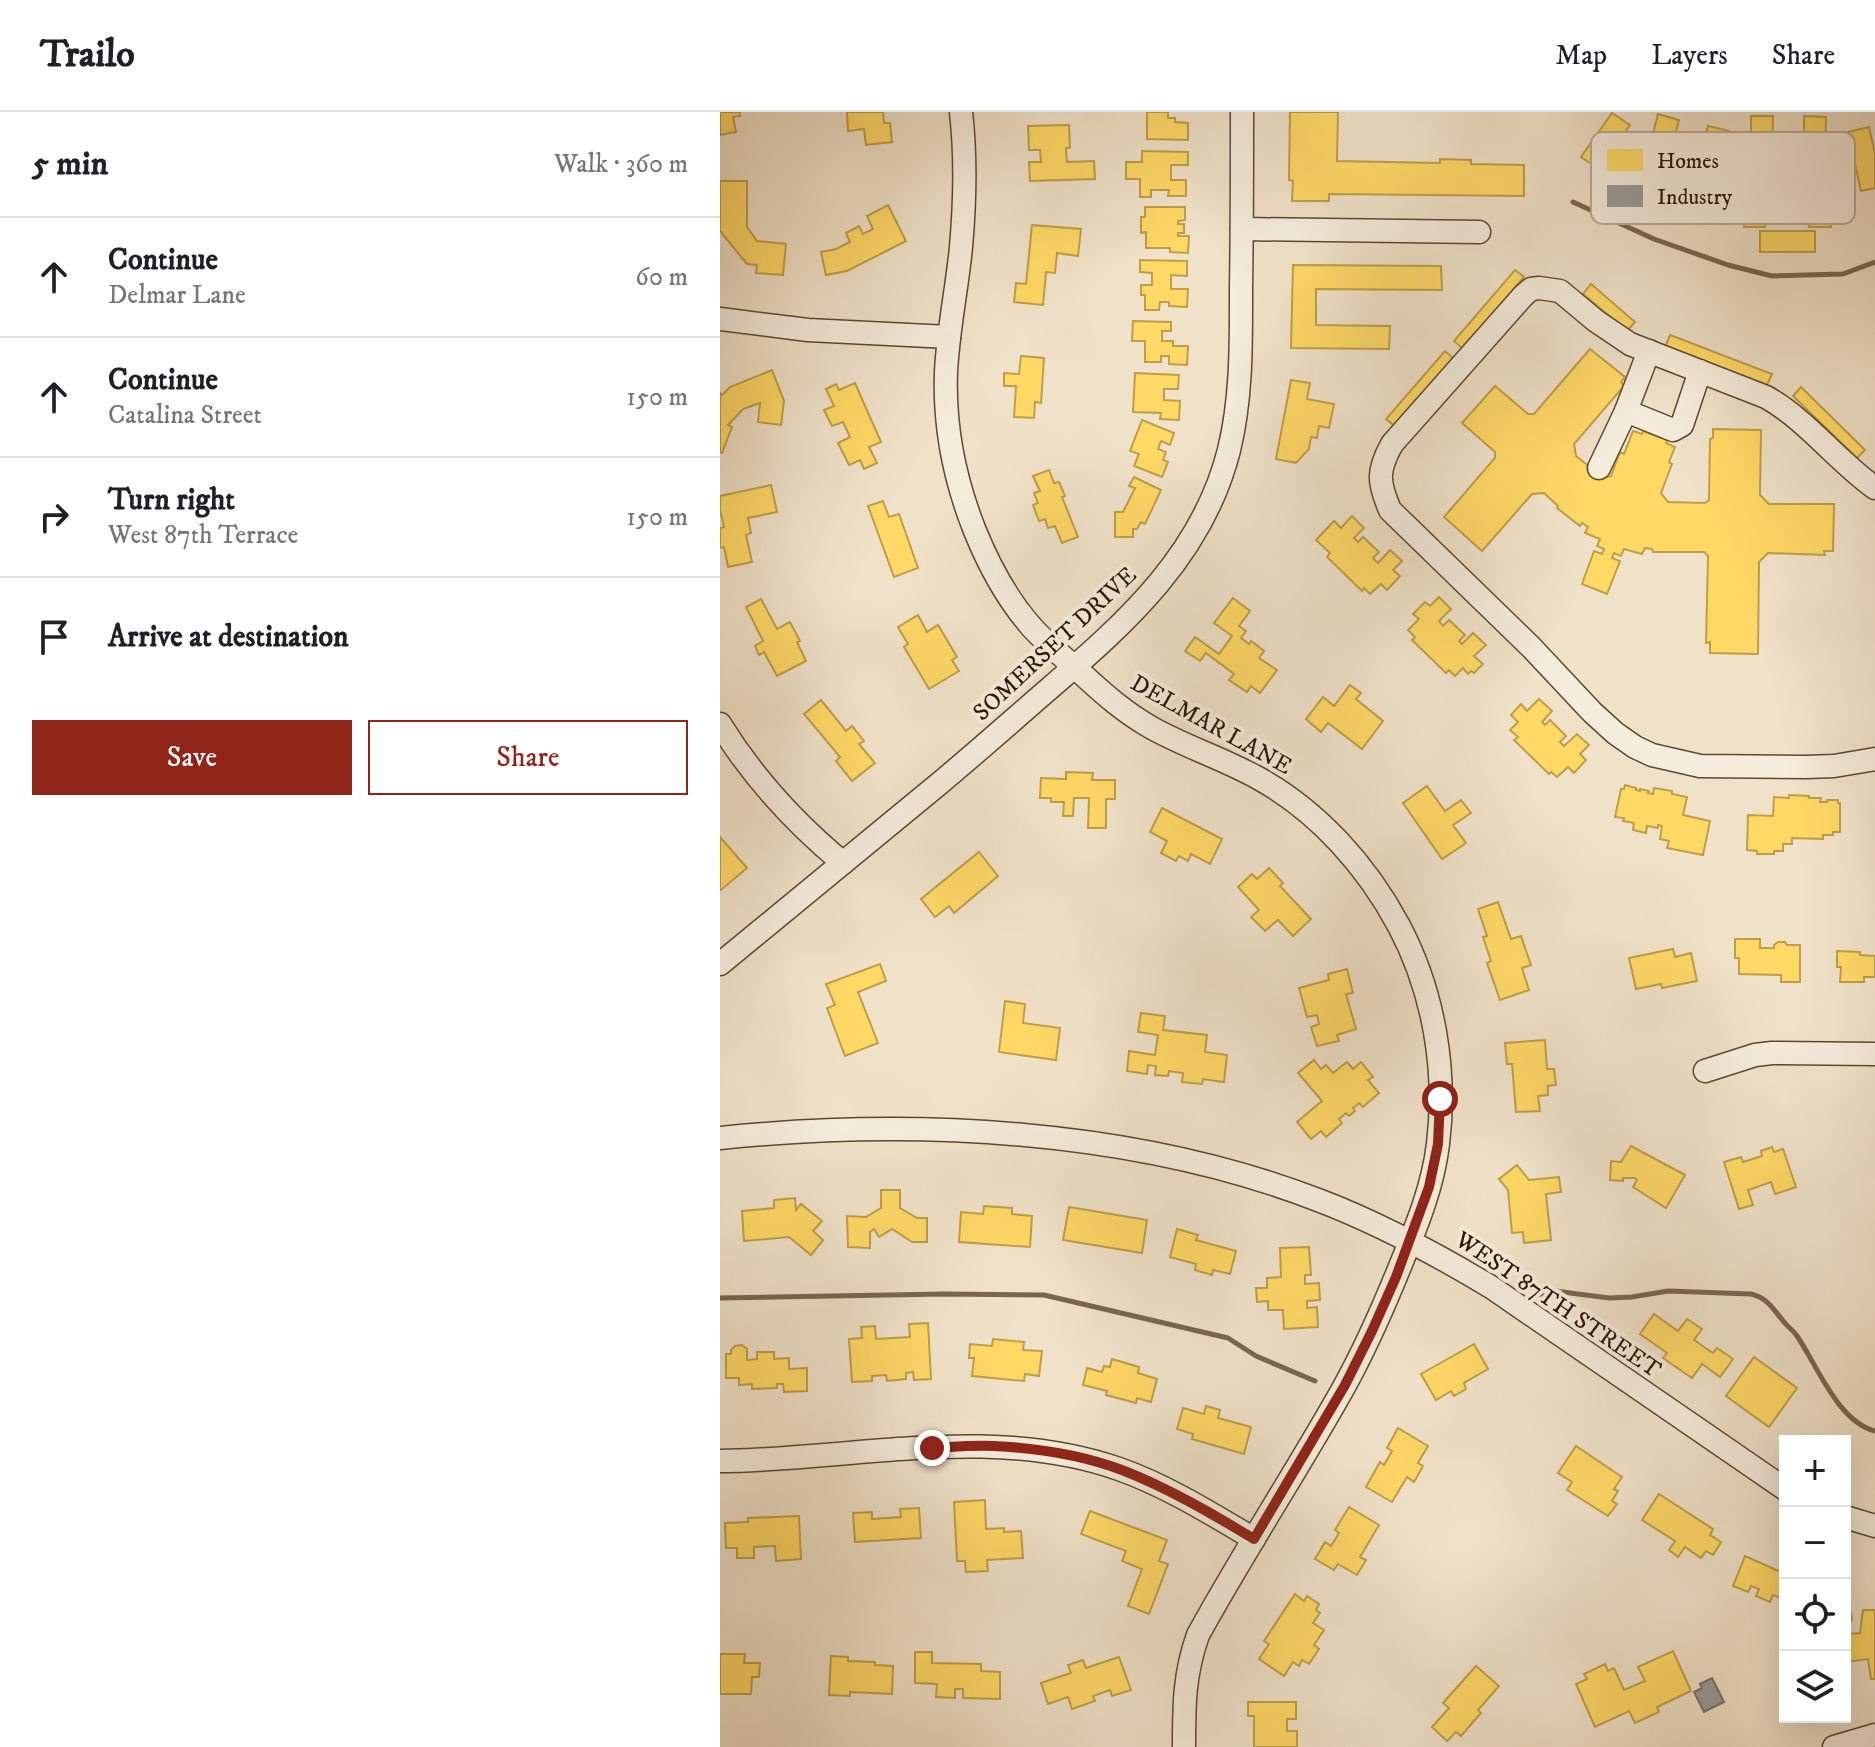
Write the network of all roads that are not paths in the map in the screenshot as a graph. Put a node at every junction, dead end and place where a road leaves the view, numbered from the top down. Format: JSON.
{"nodes":[{"id":1,"x":961,"y":112,"type":"edge"},
{"id":2,"x":1242,"y":112,"type":"edge"},
{"id":3,"x":1242,"y":229,"type":"junction"},
{"id":4,"x":1479,"y":232,"type":"dead end"},
{"id":5,"x":720,"y":319,"type":"edge"},
{"id":6,"x":949,"y":337,"type":"junction"},
{"id":7,"x":1649,"y":351,"type":"junction"},
{"id":8,"x":1700,"y":371,"type":"junction"},
{"id":9,"x":1626,"y":411,"type":"junction"},
{"id":10,"x":1599,"y":468,"type":"dead end"},
{"id":11,"x":1875,"y":488,"type":"edge"},
{"id":12,"x":1075,"y":667,"type":"junction"},
{"id":13,"x":720,"y":724,"type":"edge"},
{"id":14,"x":1875,"y":759,"type":"edge"},
{"id":15,"x":843,"y":863,"type":"junction"},
{"id":16,"x":720,"y":964,"type":"edge"},
{"id":17,"x":1875,"y":1054,"type":"edge"},
{"id":18,"x":1705,"y":1071,"type":"dead end"},
{"id":19,"x":720,"y":1138,"type":"edge"},
{"id":20,"x":1410,"y":1241,"type":"junction"},
{"id":21,"x":720,"y":1461,"type":"edge"},
{"id":22,"x":1779,"y":1485,"type":"edge"},
{"id":23,"x":1851,"y":1519,"type":"edge"},
{"id":24,"x":1875,"y":1526,"type":"edge"},
{"id":25,"x":1254,"y":1539,"type":"junction"},
{"id":26,"x":1875,"y":1735,"type":"edge"},
{"id":27,"x":1184,"y":1747,"type":"edge"},
{"id":28,"x":1834,"y":1747,"type":"edge"}],
"edges":[{"from":1,"to":6,"type":"street","name":"DELMAR LANE"},
{"from":2,"to":3,"type":"street","name":"SOMERSET DRIVE"},
{"from":3,"to":4,"type":"street"},
{"from":3,"to":12,"type":"street","name":"SOMERSET DRIVE"},
{"from":5,"to":6,"type":"street"},
{"from":6,"to":12,"type":"street","name":"DELMAR LANE"},
{"from":7,"to":8,"type":"street"},
{"from":7,"to":9,"type":"street"},
{"from":7,"to":14,"type":"street"},
{"from":8,"to":9,"type":"street"},
{"from":8,"to":11,"type":"street"},
{"from":9,"to":10,"type":"street"},
{"from":12,"to":15,"type":"street","name":"SOMERSET DRIVE"},
{"from":12,"to":20,"type":"street","name":"DELMAR LANE"},
{"from":13,"to":15,"type":"street"},
{"from":15,"to":16,"type":"street","name":"SOMERSET DRIVE"},
{"from":17,"to":18,"type":"street"},
{"from":19,"to":20,"type":"street","name":"WEST 87TH STREET"},
{"from":20,"to":22,"type":"street","name":"WEST 87TH STREET"},
{"from":20,"to":25,"type":"street","name":"DELMAR LANE"},
{"from":21,"to":25,"type":"street"},
{"from":23,"to":24,"type":"street"},
{"from":25,"to":27,"type":"street","name":"DELMAR LANE"},
{"from":26,"to":28,"type":"street"}]}
